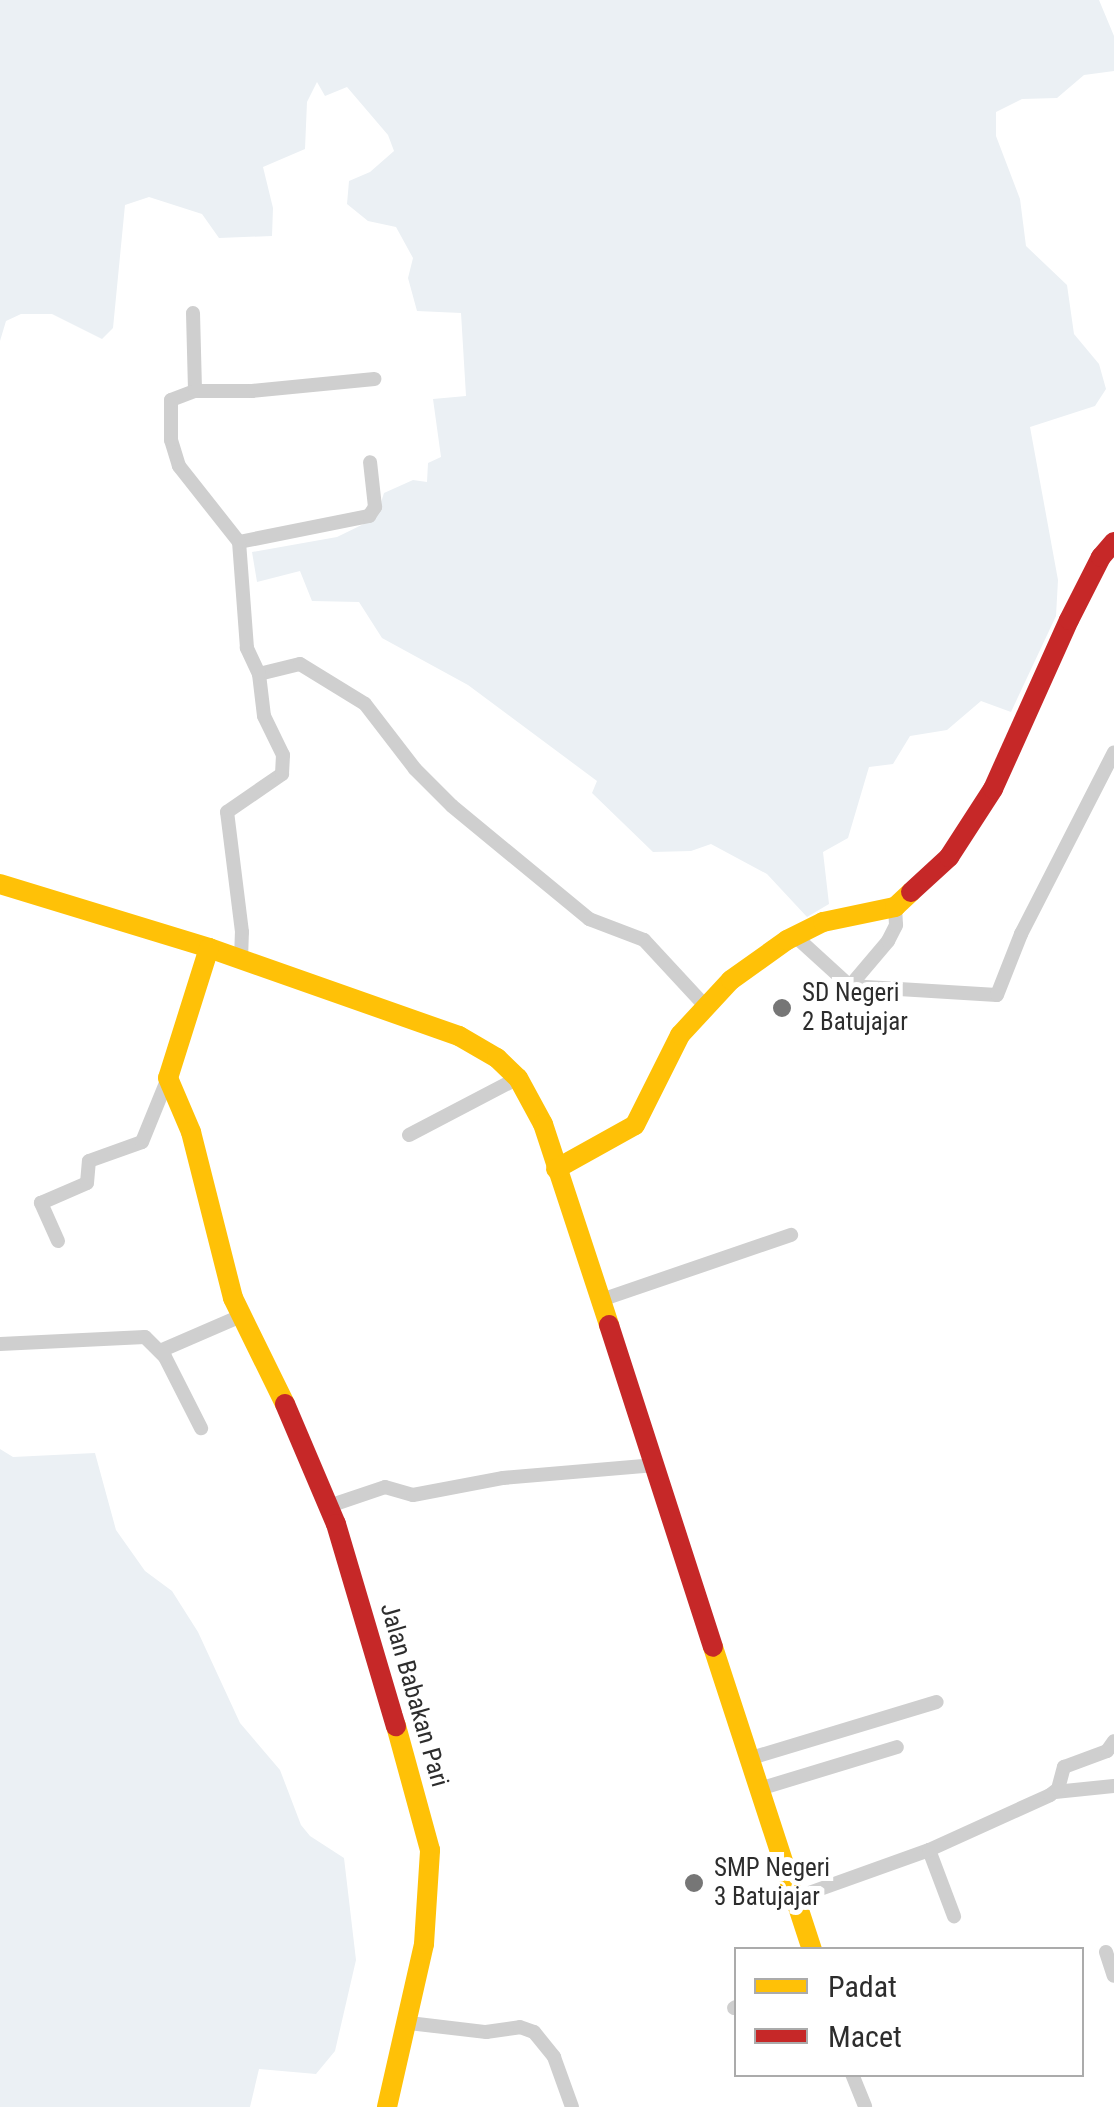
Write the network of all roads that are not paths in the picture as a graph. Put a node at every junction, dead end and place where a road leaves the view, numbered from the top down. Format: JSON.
{"nodes":[{"id":1,"x":193,"y":313,"type":"dead end"},
{"id":2,"x":374,"y":379,"type":"dead end"},
{"id":3,"x":196,"y":390,"type":"junction"},
{"id":4,"x":370,"y":462,"type":"dead end"},
{"id":5,"x":239,"y":542,"type":"junction"},
{"id":6,"x":1114,"y":542,"type":"edge"},
{"id":7,"x":259,"y":674,"type":"junction"},
{"id":8,"x":1114,"y":752,"type":"edge"},
{"id":9,"x":0,"y":884,"type":"edge"},
{"id":10,"x":895,"y":907,"type":"junction"},
{"id":11,"x":795,"y":936,"type":"junction"},
{"id":12,"x":208,"y":948,"type":"junction"},
{"id":13,"x":240,"y":959,"type":"junction"},
{"id":14,"x":850,"y":986,"type":"junction"},
{"id":15,"x":706,"y":1007,"type":"junction"},
{"id":16,"x":168,"y":1078,"type":"junction"},
{"id":17,"x":518,"y":1078,"type":"junction"},
{"id":18,"x":408,"y":1135,"type":"dead end"},
{"id":19,"x":556,"y":1169,"type":"junction"},
{"id":20,"x":791,"y":1234,"type":"dead end"},
{"id":21,"x":58,"y":1241,"type":"dead end"},
{"id":22,"x":602,"y":1300,"type":"junction"},
{"id":23,"x":244,"y":1315,"type":"junction"},
{"id":24,"x":0,"y":1344,"type":"edge"},
{"id":25,"x":160,"y":1350,"type":"junction"},
{"id":26,"x":201,"y":1428,"type":"dead end"},
{"id":27,"x":655,"y":1465,"type":"junction"},
{"id":28,"x":329,"y":1506,"type":"junction"},
{"id":29,"x":937,"y":1702,"type":"dead end"},
{"id":30,"x":1114,"y":1742,"type":"edge"},
{"id":31,"x":896,"y":1747,"type":"dead end"},
{"id":32,"x":748,"y":1758,"type":"junction"},
{"id":33,"x":1114,"y":1786,"type":"edge"},
{"id":34,"x":759,"y":1789,"type":"junction"},
{"id":35,"x":1056,"y":1792,"type":"junction"},
{"id":36,"x":929,"y":1850,"type":"junction"},
{"id":37,"x":796,"y":1898,"type":"junction"},
{"id":38,"x":954,"y":1916,"type":"dead end"},
{"id":39,"x":811,"y":1947,"type":"edge"},
{"id":40,"x":1106,"y":1952,"type":"dead end"},
{"id":41,"x":1114,"y":1976,"type":"edge"},
{"id":42,"x":409,"y":2023,"type":"junction"},
{"id":43,"x":853,"y":2077,"type":"edge"},
{"id":44,"x":387,"y":2107,"type":"edge"},
{"id":45,"x":572,"y":2107,"type":"edge"},
{"id":46,"x":866,"y":2107,"type":"edge"}],
"edges":[{"from":1,"to":3,"type":"street"},
{"from":2,"to":3,"type":"street"},
{"from":3,"to":5,"type":"street"},
{"from":4,"to":5,"type":"street"},
{"from":5,"to":7,"type":"street"},
{"from":6,"to":10,"type":"street"},
{"from":7,"to":13,"type":"street"},
{"from":7,"to":15,"type":"street"},
{"from":8,"to":14,"type":"street"},
{"from":9,"to":12,"type":"street"},
{"from":10,"to":11,"type":"street"},
{"from":10,"to":14,"type":"street"},
{"from":11,"to":14,"type":"street"},
{"from":11,"to":15,"type":"street"},
{"from":12,"to":13,"type":"street"},
{"from":12,"to":16,"type":"street"},
{"from":13,"to":17,"type":"street"},
{"from":15,"to":19,"type":"street"},
{"from":16,"to":21,"type":"street"},
{"from":16,"to":23,"type":"street","name":"Jalan Babakan Pari"},
{"from":17,"to":18,"type":"street"},
{"from":17,"to":19,"type":"street"},
{"from":19,"to":22,"type":"street"},
{"from":20,"to":22,"type":"street"},
{"from":22,"to":27,"type":"street"},
{"from":23,"to":25,"type":"street"},
{"from":23,"to":28,"type":"street","name":"Jalan Babakan Pari"},
{"from":24,"to":25,"type":"street"},
{"from":25,"to":26,"type":"street"},
{"from":27,"to":28,"type":"street"},
{"from":27,"to":32,"type":"street"},
{"from":28,"to":42,"type":"street","name":"Jalan Babakan Pari"},
{"from":29,"to":32,"type":"street"},
{"from":30,"to":35,"type":"street"},
{"from":31,"to":34,"type":"street"},
{"from":32,"to":34,"type":"street"},
{"from":33,"to":35,"type":"street"},
{"from":34,"to":37,"type":"street"},
{"from":35,"to":36,"type":"street"},
{"from":36,"to":37,"type":"street"},
{"from":36,"to":38,"type":"street"},
{"from":37,"to":39,"type":"street"},
{"from":40,"to":41,"type":"street"},
{"from":42,"to":44,"type":"street","name":"Jalan Babakan Pari"},
{"from":42,"to":45,"type":"street"},
{"from":43,"to":46,"type":"street"}]}
